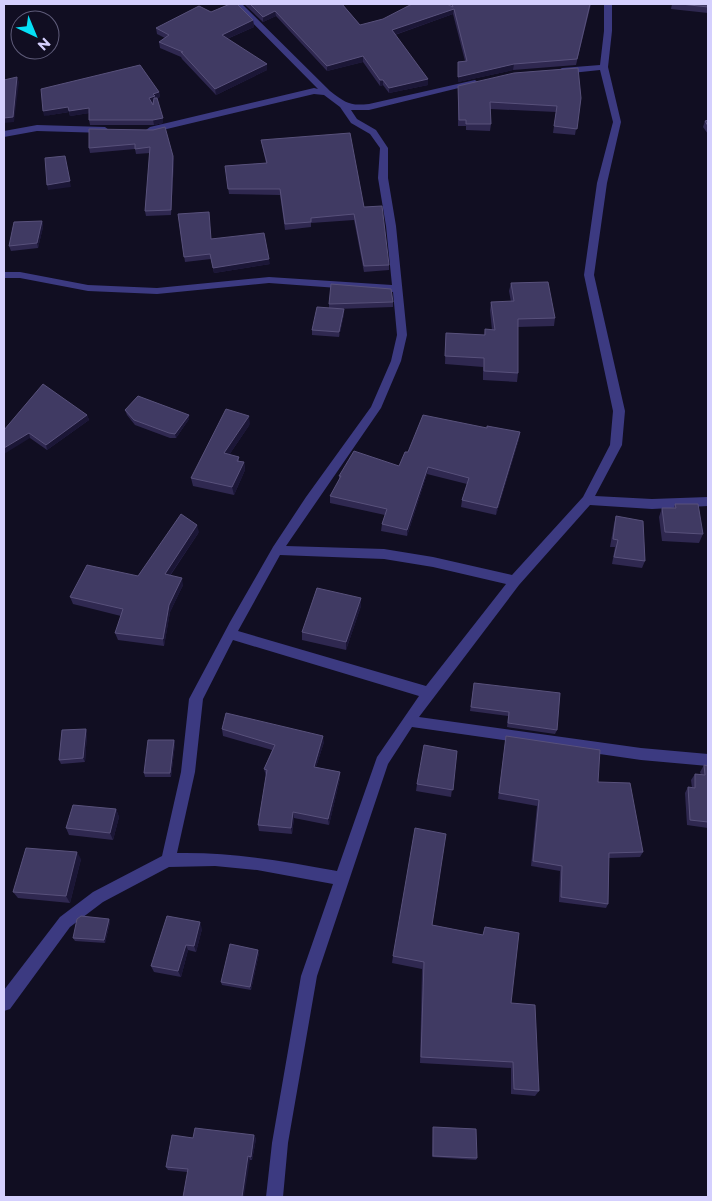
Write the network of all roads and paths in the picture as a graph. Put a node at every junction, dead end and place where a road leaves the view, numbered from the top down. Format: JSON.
{"nodes":[{"id":1,"x":238,"y":4,"type":"edge"},
{"id":2,"x":608,"y":4,"type":"edge"},
{"id":3,"x":604,"y":66,"type":"junction"},
{"id":4,"x":549,"y":72,"type":"edge"},
{"id":5,"x":484,"y":81,"type":"edge"},
{"id":6,"x":327,"y":93,"type":"junction"},
{"id":7,"x":343,"y":105,"type":"junction"},
{"id":8,"x":116,"y":131,"type":"edge"},
{"id":9,"x":145,"y":131,"type":"edge"},
{"id":10,"x":4,"y":134,"type":"edge"},
{"id":11,"x":4,"y":275,"type":"edge"},
{"id":12,"x":396,"y":289,"type":"junction"},
{"id":13,"x":587,"y":500,"type":"junction"},
{"id":14,"x":708,"y":501,"type":"edge"},
{"id":15,"x":277,"y":550,"type":"junction"},
{"id":16,"x":515,"y":581,"type":"junction"},
{"id":17,"x":230,"y":634,"type":"junction"},
{"id":18,"x":429,"y":693,"type":"junction"},
{"id":19,"x":408,"y":721,"type":"junction"},
{"id":20,"x":708,"y":760,"type":"edge"},
{"id":21,"x":168,"y":860,"type":"junction"},
{"id":22,"x":343,"y":879,"type":"junction"},
{"id":23,"x":4,"y":1003,"type":"edge"},
{"id":24,"x":274,"y":1197,"type":"edge"}],
"edges":[{"from":1,"to":6,"type":"street"},
{"from":2,"to":3,"type":"street"},
{"from":3,"to":4,"type":"street"},
{"from":3,"to":13,"type":"street"},
{"from":5,"to":7,"type":"street"},
{"from":6,"to":7,"type":"street"},
{"from":6,"to":9,"type":"street"},
{"from":7,"to":12,"type":"street"},
{"from":8,"to":10,"type":"street"},
{"from":11,"to":12,"type":"street"},
{"from":12,"to":15,"type":"street"},
{"from":13,"to":14,"type":"street"},
{"from":13,"to":16,"type":"street"},
{"from":15,"to":16,"type":"street"},
{"from":15,"to":17,"type":"street"},
{"from":16,"to":18,"type":"street"},
{"from":17,"to":18,"type":"street"},
{"from":17,"to":21,"type":"street"},
{"from":18,"to":19,"type":"street"},
{"from":19,"to":20,"type":"street"},
{"from":19,"to":22,"type":"street"},
{"from":21,"to":22,"type":"street"},
{"from":21,"to":23,"type":"street"},
{"from":22,"to":24,"type":"street"}]}
